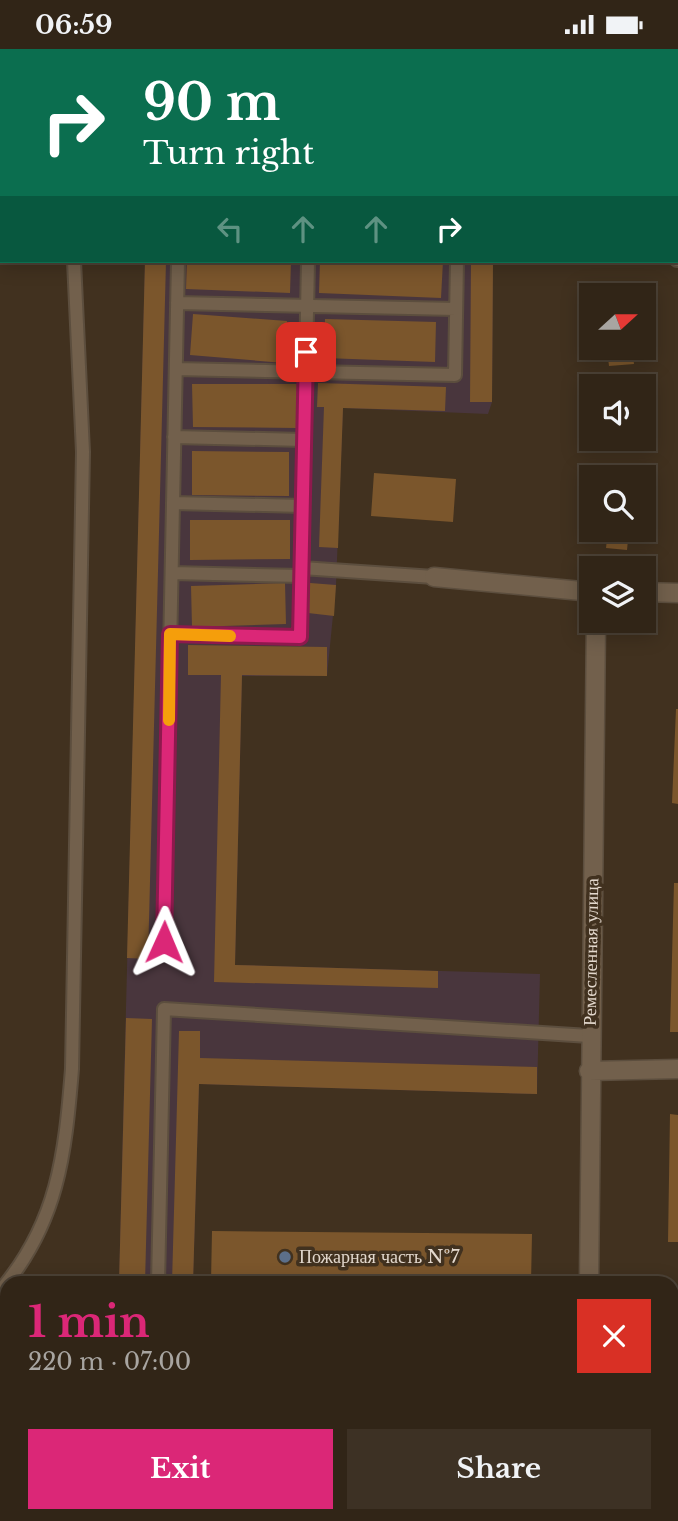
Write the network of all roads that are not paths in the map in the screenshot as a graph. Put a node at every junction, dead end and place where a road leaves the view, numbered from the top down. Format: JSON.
{"nodes":[{"id":1,"x":74,"y":263,"type":"edge"},
{"id":2,"x":178,"y":263,"type":"edge"},
{"id":3,"x":308,"y":263,"type":"edge"},
{"id":4,"x":457,"y":263,"type":"edge"},
{"id":5,"x":177,"y":303,"type":"junction"},
{"id":6,"x":307,"y":305,"type":"junction"},
{"id":7,"x":456,"y":309,"type":"junction"},
{"id":8,"x":176,"y":369,"type":"junction"},
{"id":9,"x":306,"y":371,"type":"junction"},
{"id":10,"x":174,"y":437,"type":"junction"},
{"id":11,"x":304,"y":440,"type":"junction"},
{"id":12,"x":173,"y":503,"type":"junction"},
{"id":13,"x":303,"y":506,"type":"junction"},
{"id":14,"x":302,"y":572,"type":"junction"},
{"id":15,"x":172,"y":573,"type":"junction"},
{"id":16,"x":434,"y":577,"type":"joint"},
{"id":17,"x":579,"y":590,"type":"edge"},
{"id":18,"x":656,"y":592,"type":"edge"},
{"id":19,"x":678,"y":593,"type":"edge"},
{"id":20,"x":596,"y":633,"type":"edge"},
{"id":21,"x":170,"y":634,"type":"junction"},
{"id":22,"x":164,"y":942,"type":"dead end"},
{"id":23,"x":589,"y":1036,"type":"junction"},
{"id":24,"x":678,"y":1069,"type":"edge"},
{"id":25,"x":589,"y":1071,"type":"junction"},
{"id":26,"x":11,"y":1276,"type":"edge"},
{"id":27,"x":158,"y":1276,"type":"edge"},
{"id":28,"x":589,"y":1276,"type":"edge"}],
"edges":[{"from":1,"to":26,"type":"lane"},
{"from":2,"to":5,"type":"lane"},
{"from":3,"to":6,"type":"lane"},
{"from":4,"to":7,"type":"lane"},
{"from":5,"to":6,"type":"lane"},
{"from":5,"to":8,"type":"lane"},
{"from":6,"to":7,"type":"lane"},
{"from":6,"to":9,"type":"lane"},
{"from":7,"to":9,"type":"lane"},
{"from":8,"to":9,"type":"lane"},
{"from":8,"to":10,"type":"lane"},
{"from":9,"to":11,"type":"lane"},
{"from":10,"to":11,"type":"lane"},
{"from":10,"to":12,"type":"lane"},
{"from":11,"to":13,"type":"lane"},
{"from":12,"to":13,"type":"lane"},
{"from":12,"to":15,"type":"lane"},
{"from":13,"to":14,"type":"lane"},
{"from":14,"to":15,"type":"lane"},
{"from":14,"to":16,"type":"lane"},
{"from":14,"to":21,"type":"lane"},
{"from":15,"to":21,"type":"lane"},
{"from":16,"to":17,"type":"street"},
{"from":18,"to":19,"type":"street"},
{"from":20,"to":23,"type":"street","name":"Ремесленная улица"},
{"from":21,"to":22,"type":"lane"},
{"from":23,"to":25,"type":"street","name":"Ремесленная улица"},
{"from":23,"to":27,"type":"lane"},
{"from":24,"to":25,"type":"street"},
{"from":25,"to":28,"type":"street","name":"Ремесленная улица"}]}
